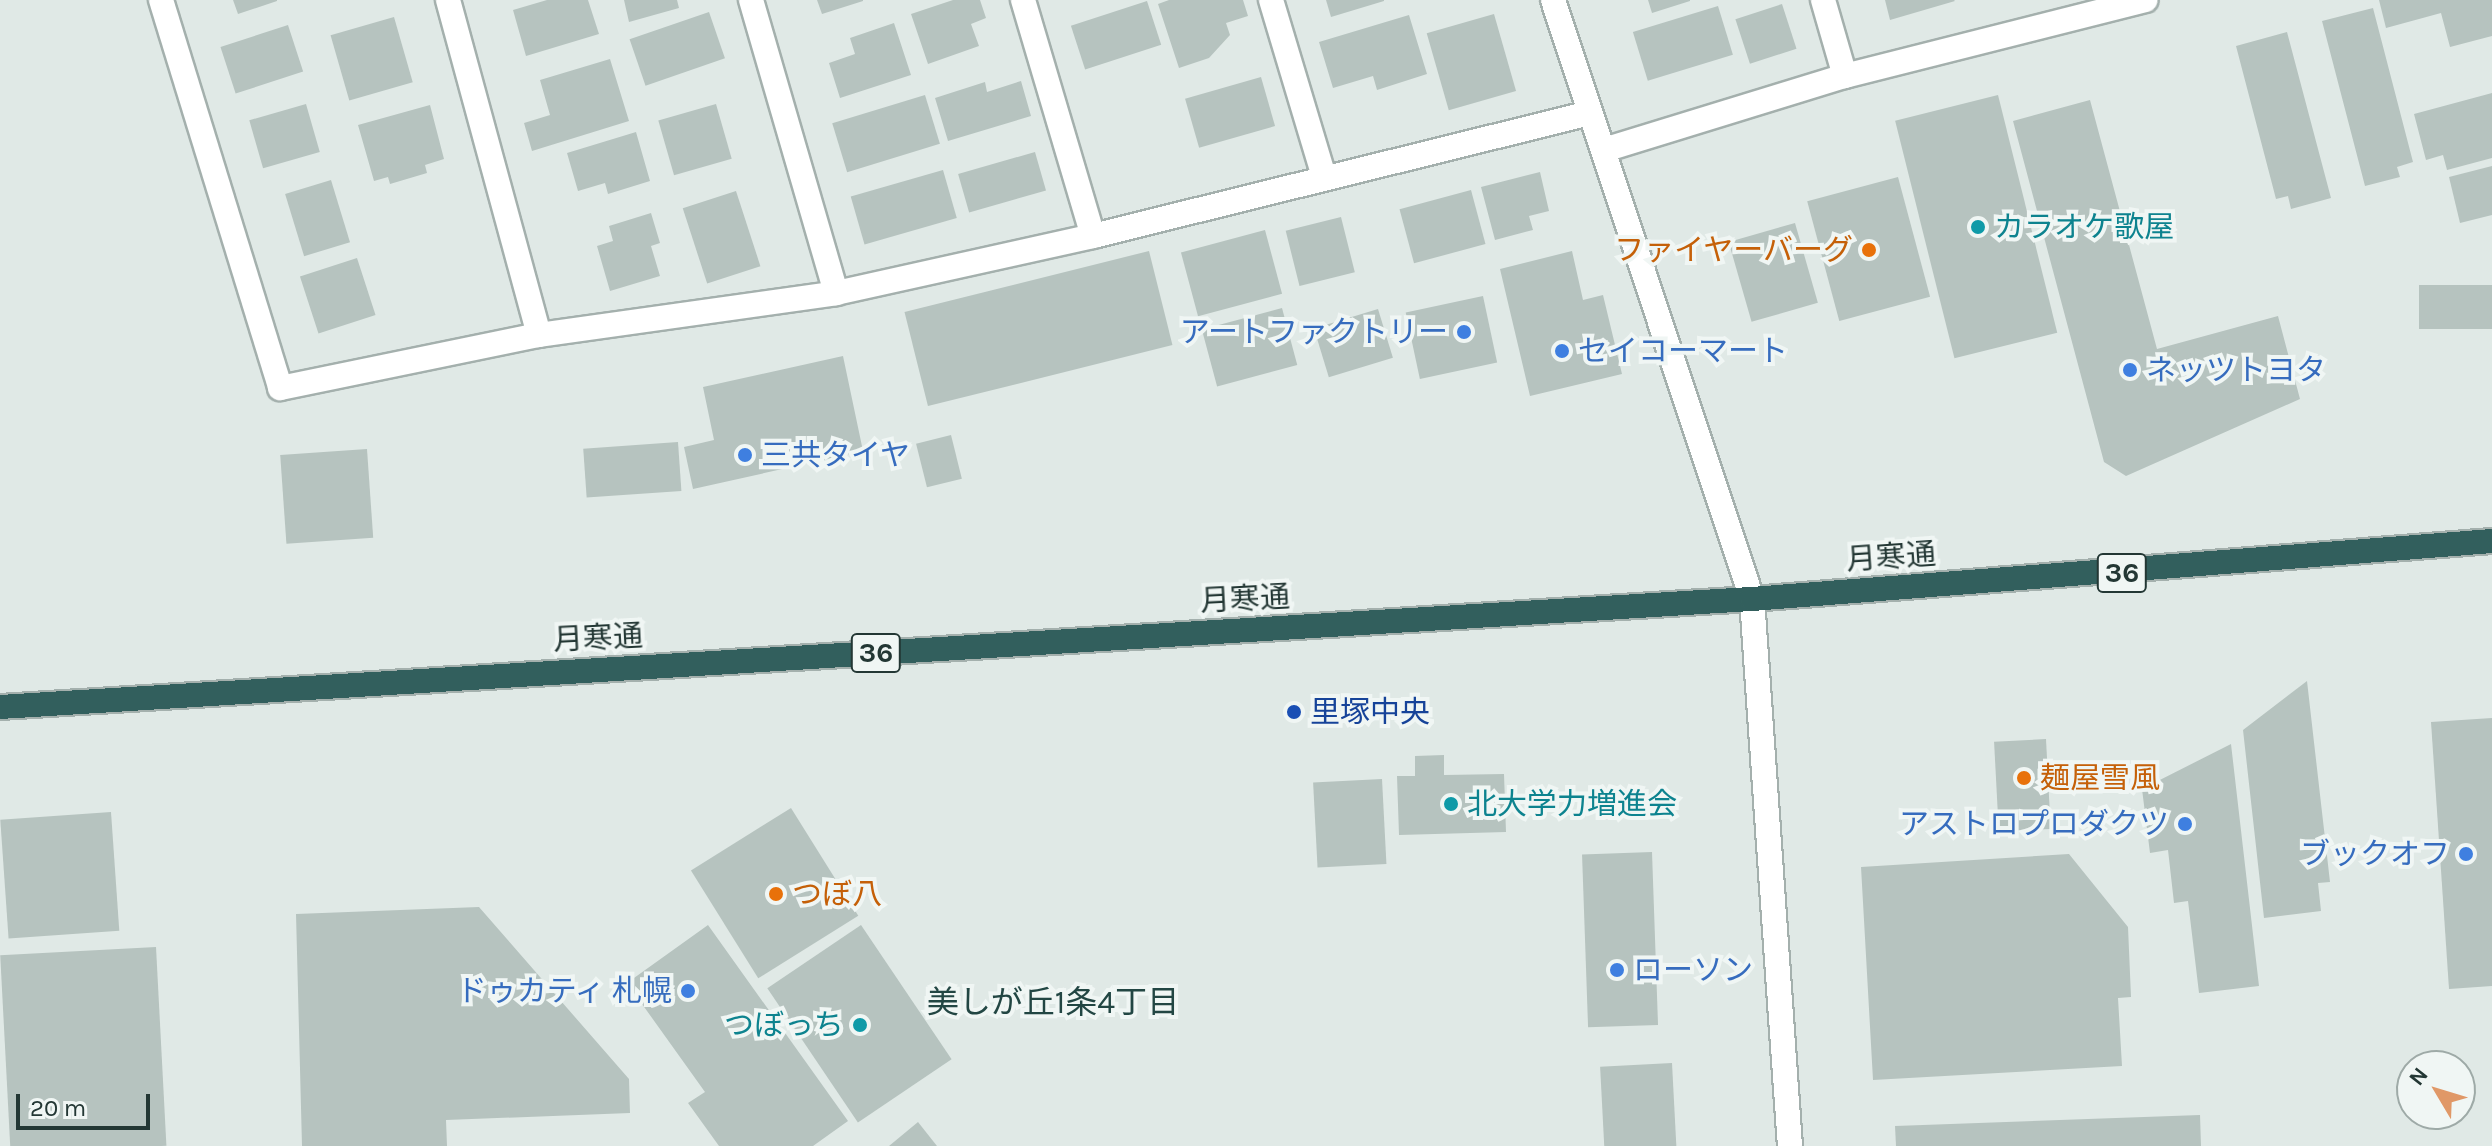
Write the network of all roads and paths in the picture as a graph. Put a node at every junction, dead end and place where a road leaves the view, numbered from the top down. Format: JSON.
{"nodes":[{"id":1,"x":161,"y":0,"type":"edge"},
{"id":2,"x":448,"y":0,"type":"edge"},
{"id":3,"x":751,"y":0,"type":"edge"},
{"id":4,"x":1023,"y":0,"type":"edge"},
{"id":5,"x":1271,"y":0,"type":"edge"},
{"id":6,"x":1553,"y":0,"type":"edge"},
{"id":7,"x":1823,"y":0,"type":"edge"},
{"id":8,"x":2146,"y":0,"type":"edge"},
{"id":9,"x":1845,"y":76,"type":"junction"},
{"id":10,"x":1590,"y":113,"type":"junction"},
{"id":11,"x":1604,"y":150,"type":"junction"},
{"id":12,"x":1324,"y":177,"type":"junction"},
{"id":13,"x":1093,"y":236,"type":"junction"},
{"id":14,"x":836,"y":293,"type":"junction"},
{"id":15,"x":539,"y":335,"type":"junction"},
{"id":16,"x":2492,"y":541,"type":"edge"},
{"id":17,"x":1752,"y":599,"type":"junction"},
{"id":18,"x":0,"y":707,"type":"edge"},
{"id":19,"x":1790,"y":1146,"type":"edge"}],
"edges":[{"from":1,"to":15,"type":"street"},
{"from":2,"to":15,"type":"street"},
{"from":3,"to":14,"type":"street"},
{"from":4,"to":13,"type":"street"},
{"from":5,"to":12,"type":"street"},
{"from":6,"to":10,"type":"street"},
{"from":7,"to":9,"type":"street"},
{"from":8,"to":9,"type":"street"},
{"from":9,"to":11,"type":"street"},
{"from":10,"to":11,"type":"street"},
{"from":10,"to":12,"type":"street"},
{"from":11,"to":17,"type":"street"},
{"from":12,"to":13,"type":"street"},
{"from":13,"to":14,"type":"street"},
{"from":14,"to":15,"type":"street"},
{"from":16,"to":17,"type":"highway","name":"月寒通","number":"36"},
{"from":17,"to":18,"type":"highway","name":"月寒通","number":"36"},
{"from":17,"to":19,"type":"street"}]}
